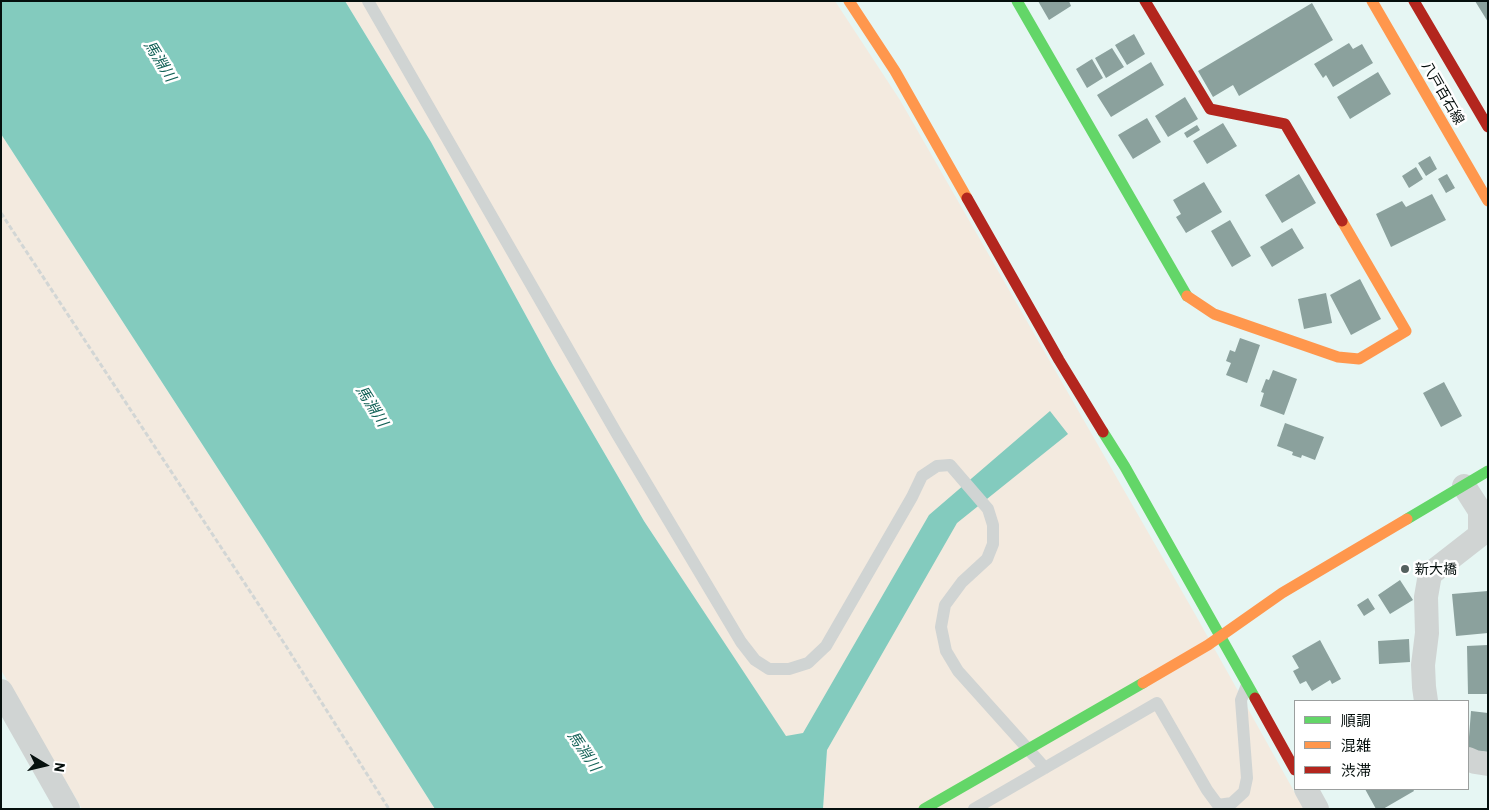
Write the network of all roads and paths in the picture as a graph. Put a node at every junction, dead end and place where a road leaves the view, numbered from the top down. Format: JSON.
{"nodes":[{"id":1,"x":368,"y":1,"type":"edge"},
{"id":2,"x":849,"y":1,"type":"edge"},
{"id":3,"x":1016,"y":1,"type":"edge"},
{"id":4,"x":1145,"y":1,"type":"edge"},
{"id":5,"x":1372,"y":1,"type":"edge"},
{"id":6,"x":1414,"y":1,"type":"edge"},
{"id":7,"x":1488,"y":126,"type":"edge"},
{"id":8,"x":1488,"y":201,"type":"edge"},
{"id":9,"x":1,"y":213,"type":"edge"},
{"id":10,"x":1488,"y":471,"type":"edge"},
{"id":11,"x":1464,"y":486,"type":"junction"},
{"id":12,"x":1221,"y":636,"type":"junction"},
{"id":13,"x":1248,"y":683,"type":"junction"},
{"id":14,"x":1,"y":691,"type":"edge"},
{"id":15,"x":1426,"y":700,"type":"edge"},
{"id":16,"x":1469,"y":759,"type":"edge"},
{"id":17,"x":1488,"y":764,"type":"edge"},
{"id":18,"x":1045,"y":768,"type":"junction"},
{"id":19,"x":1294,"y":768,"type":"edge"},
{"id":20,"x":1307,"y":790,"type":"edge"},
{"id":21,"x":68,"y":809,"type":"edge"},
{"id":22,"x":389,"y":809,"type":"edge"},
{"id":23,"x":924,"y":809,"type":"edge"},
{"id":24,"x":974,"y":809,"type":"edge"},
{"id":25,"x":1317,"y":809,"type":"edge"}],
"edges":[{"from":1,"to":18,"type":"lane"},
{"from":2,"to":12,"type":"street"},
{"from":3,"to":4,"type":"street"},
{"from":5,"to":8,"type":"street","name":"八戸百石線"},
{"from":6,"to":7,"type":"street","name":"八戸百石線"},
{"from":9,"to":22,"type":"path"},
{"from":10,"to":11,"type":"street"},
{"from":11,"to":12,"type":"street"},
{"from":11,"to":15,"type":"street"},
{"from":12,"to":13,"type":"street"},
{"from":12,"to":23,"type":"street"},
{"from":13,"to":18,"type":"lane"},
{"from":13,"to":19,"type":"street"},
{"from":14,"to":21,"type":"street"},
{"from":16,"to":17,"type":"street"},
{"from":18,"to":24,"type":"lane"},
{"from":20,"to":25,"type":"street"}]}
